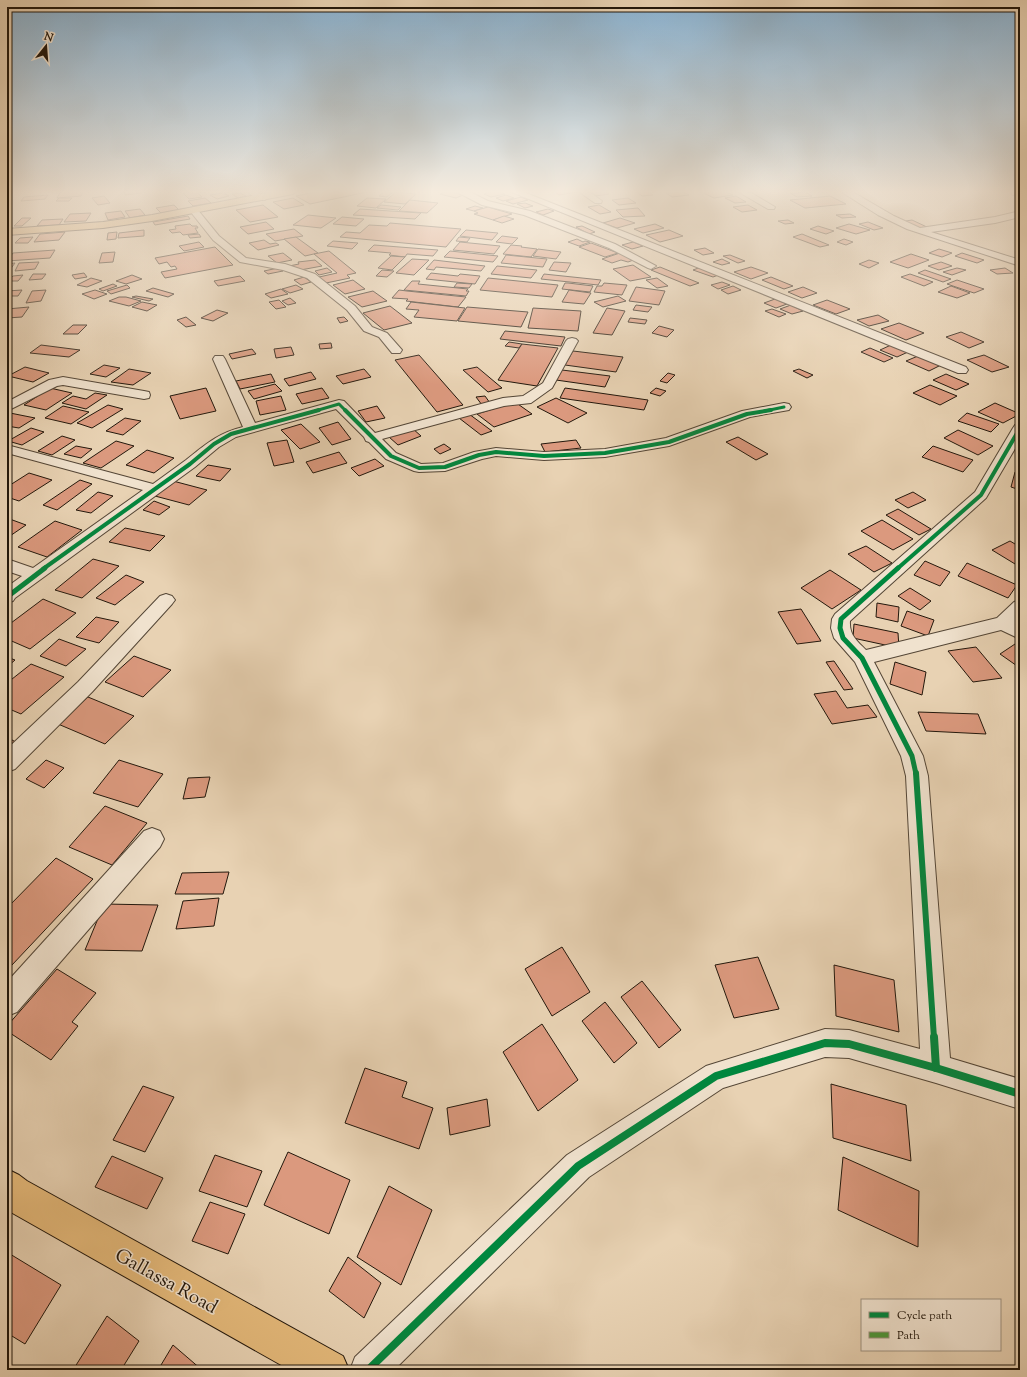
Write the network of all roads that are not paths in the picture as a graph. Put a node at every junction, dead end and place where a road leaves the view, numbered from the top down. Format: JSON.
{"nodes":[{"id":1,"x":237,"y":255,"type":"edge"},
{"id":2,"x":630,"y":255,"type":"edge"},
{"id":3,"x":674,"y":255,"type":"edge"},
{"id":4,"x":1002,"y":255,"type":"edge"},
{"id":5,"x":1020,"y":263,"type":"edge"},
{"id":6,"x":651,"y":266,"type":"dead end"},
{"id":7,"x":572,"y":342,"type":"dead end"},
{"id":8,"x":396,"y":350,"type":"dead end"},
{"id":9,"x":219,"y":359,"type":"dead end"},
{"id":10,"x":962,"y":370,"type":"dead end"},
{"id":11,"x":144,"y":395,"type":"dead end"},
{"id":12,"x":7,"y":407,"type":"edge"},
{"id":13,"x":784,"y":407,"type":"dead end"},
{"id":14,"x":250,"y":428,"type":"junction"},
{"id":15,"x":1020,"y":429,"type":"edge"},
{"id":16,"x":371,"y":438,"type":"junction"},
{"id":17,"x":7,"y":449,"type":"edge"},
{"id":18,"x":155,"y":489,"type":"junction"},
{"id":19,"x":7,"y":565,"type":"edge"},
{"id":20,"x":36,"y":575,"type":"junction"},
{"id":21,"x":7,"y":597,"type":"edge"},
{"id":22,"x":166,"y":600,"type":"dead end"},
{"id":23,"x":1020,"y":606,"type":"edge"},
{"id":24,"x":1003,"y":623,"type":"junction"},
{"id":25,"x":1020,"y":632,"type":"edge"},
{"id":26,"x":862,"y":658,"type":"junction"},
{"id":27,"x":7,"y":763,"type":"edge"},
{"id":28,"x":152,"y":839,"type":"dead end"},
{"id":29,"x":7,"y":1002,"type":"edge"},
{"id":30,"x":936,"y":1068,"type":"junction"},
{"id":31,"x":1020,"y":1094,"type":"edge"},
{"id":32,"x":9,"y":1196,"type":"edge"},
{"id":33,"x":329,"y":1370,"type":"edge"},
{"id":34,"x":368,"y":1370,"type":"edge"}],
"edges":[{"from":1,"to":8,"type":"street"},
{"from":2,"to":6,"type":"street"},
{"from":3,"to":10,"type":"street"},
{"from":4,"to":5,"type":"street"},
{"from":7,"to":16,"type":"street"},
{"from":9,"to":14,"type":"street"},
{"from":11,"to":12,"type":"street"},
{"from":13,"to":16,"type":"street"},
{"from":14,"to":16,"type":"street"},
{"from":14,"to":18,"type":"street"},
{"from":15,"to":26,"type":"street"},
{"from":17,"to":18,"type":"street"},
{"from":18,"to":20,"type":"street"},
{"from":19,"to":20,"type":"street"},
{"from":20,"to":21,"type":"street"},
{"from":22,"to":27,"type":"street"},
{"from":23,"to":24,"type":"street"},
{"from":24,"to":25,"type":"street"},
{"from":24,"to":26,"type":"street"},
{"from":26,"to":30,"type":"street"},
{"from":28,"to":29,"type":"street"},
{"from":30,"to":31,"type":"street"},
{"from":30,"to":34,"type":"street"},
{"from":32,"to":33,"type":"main road","name":"Gallassa Road"}]}
